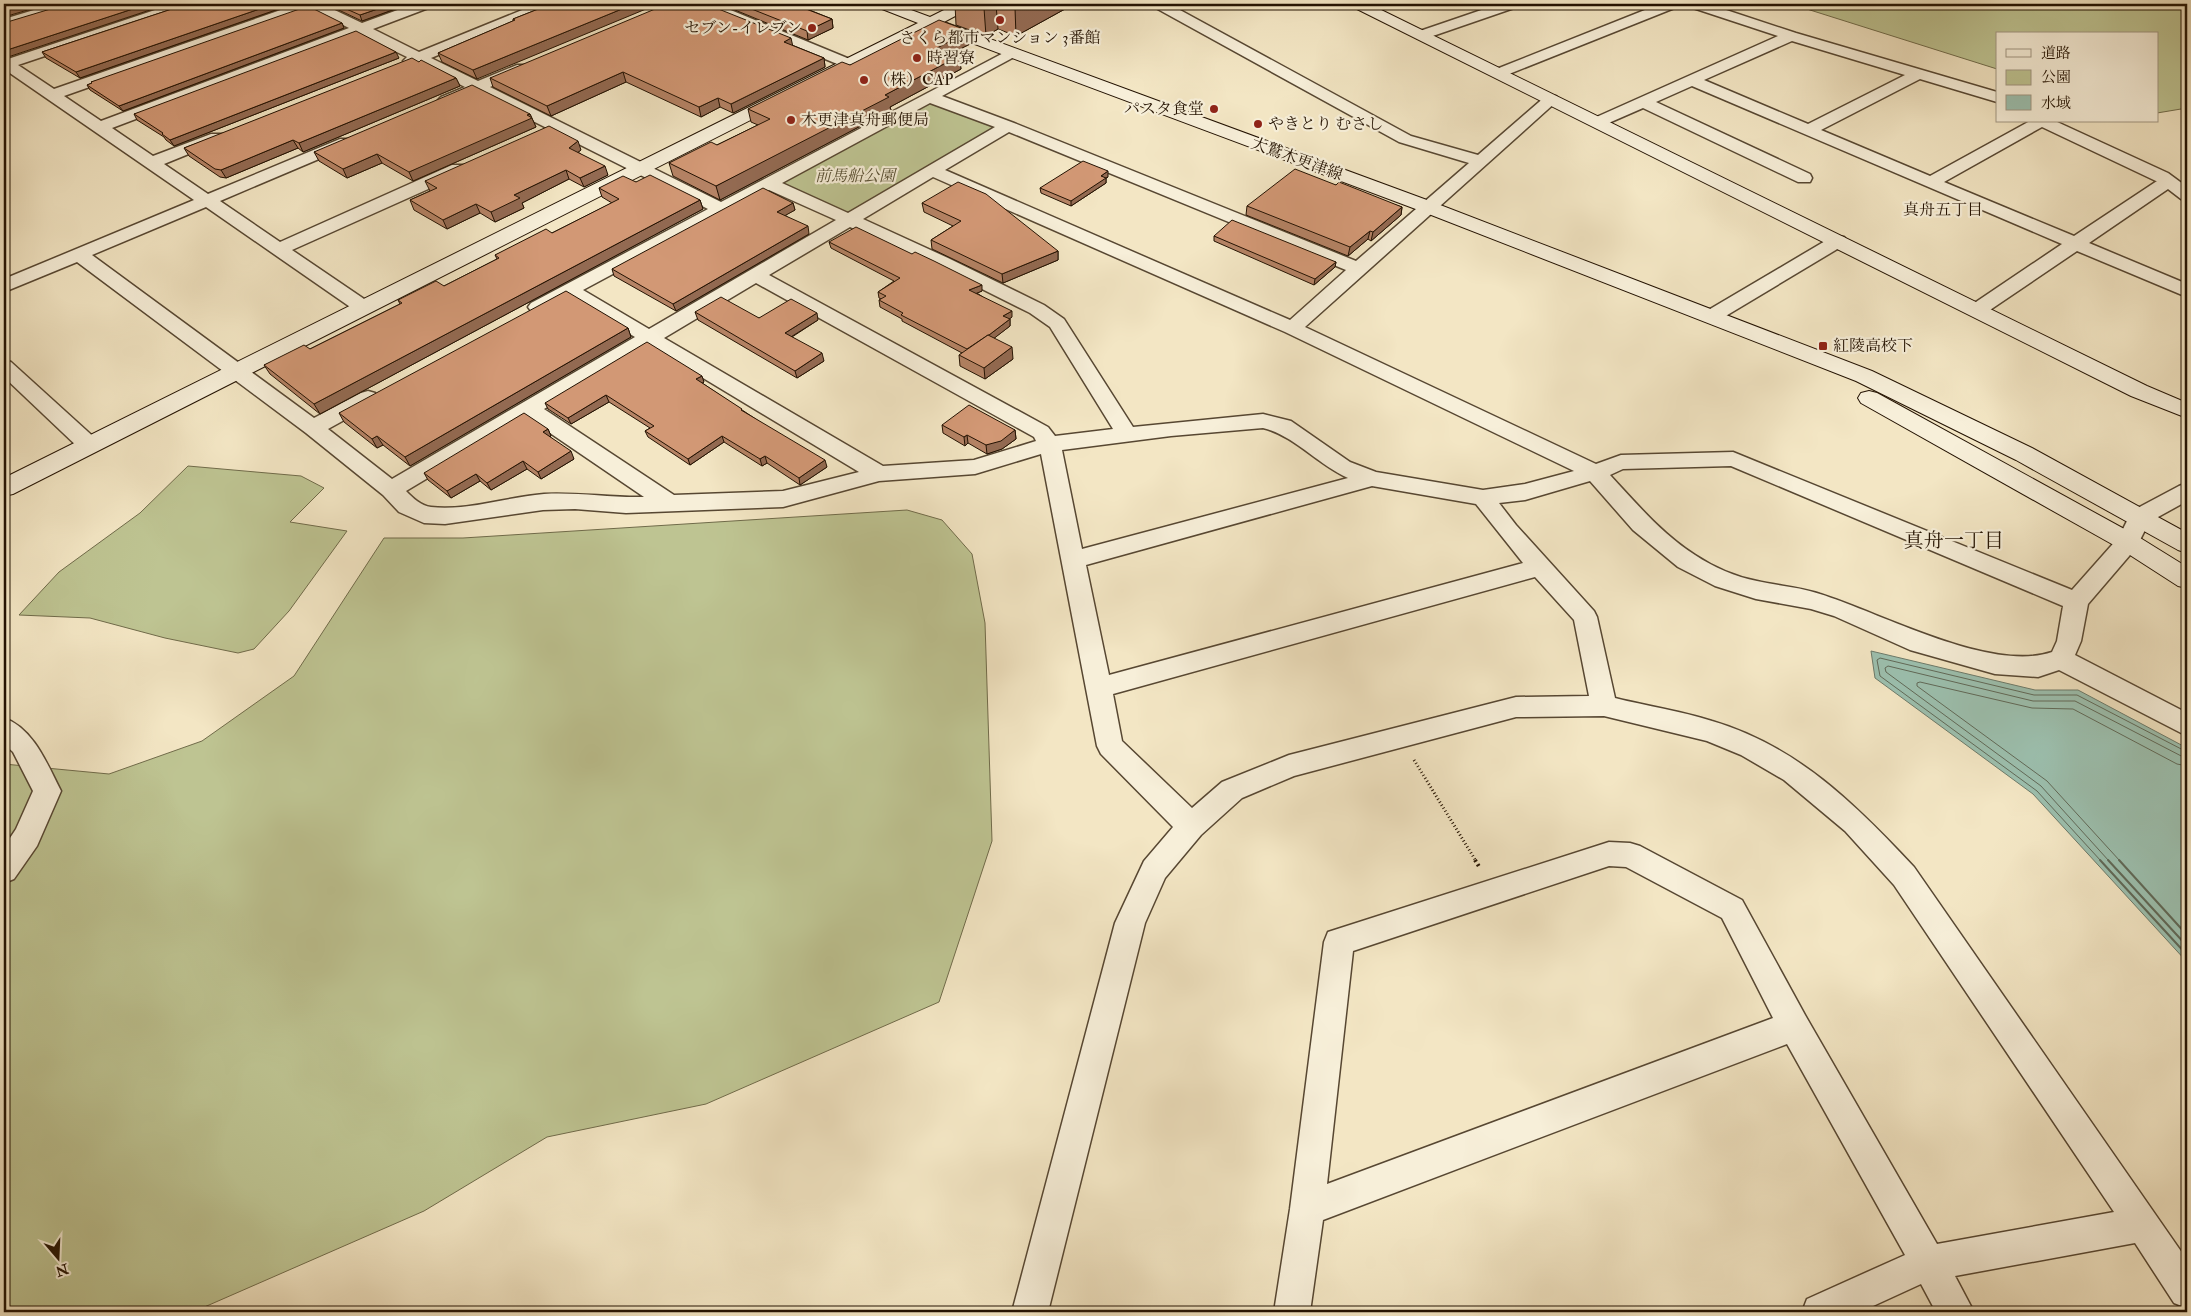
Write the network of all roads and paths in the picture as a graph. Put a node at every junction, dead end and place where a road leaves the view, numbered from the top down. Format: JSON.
{"nodes":[{"id":1,"x":67,"y":4,"type":"edge"},
{"id":2,"x":186,"y":4,"type":"edge"},
{"id":3,"x":312,"y":4,"type":"edge"},
{"id":4,"x":426,"y":4,"type":"edge"},
{"id":5,"x":549,"y":4,"type":"edge"},
{"id":6,"x":704,"y":4,"type":"edge"},
{"id":7,"x":882,"y":4,"type":"edge"},
{"id":8,"x":967,"y":4,"type":"edge"},
{"id":9,"x":1159,"y":4,"type":"edge"},
{"id":10,"x":1358,"y":4,"type":"edge"},
{"id":11,"x":1512,"y":4,"type":"edge"},
{"id":12,"x":1672,"y":4,"type":"edge"},
{"id":13,"x":1696,"y":4,"type":"edge"},
{"id":14,"x":930,"y":22,"type":"junction"},
{"id":15,"x":4,"y":24,"type":"edge"},
{"id":16,"x":361,"y":28,"type":"junction"},
{"id":17,"x":1422,"y":35,"type":"junction"},
{"id":18,"x":1791,"y":36,"type":"junction"},
{"id":19,"x":1011,"y":53,"type":"junction"},
{"id":20,"x":420,"y":57,"type":"junction"},
{"id":21,"x":540,"y":60,"type":"edge"},
{"id":22,"x":847,"y":63,"type":"junction"},
{"id":23,"x":5,"y":64,"type":"edge"},
{"id":24,"x":392,"y":68,"type":"edge"},
{"id":25,"x":1499,"y":73,"type":"junction"},
{"id":26,"x":1918,"y":74,"type":"junction"},
{"id":27,"x":1692,"y":80,"type":"junction"},
{"id":28,"x":478,"y":87,"type":"junction"},
{"id":29,"x":52,"y":95,"type":"junction"},
{"id":30,"x":929,"y":97,"type":"junction"},
{"id":31,"x":1996,"y":97,"type":"edge"},
{"id":32,"x":1551,"y":99,"type":"junction"},
{"id":33,"x":1643,"y":102,"type":"junction"},
{"id":34,"x":432,"y":106,"type":"edge"},
{"id":35,"x":1598,"y":122,"type":"junction"},
{"id":36,"x":2040,"y":122,"type":"edge"},
{"id":37,"x":2044,"y":122,"type":"edge"},
{"id":38,"x":556,"y":126,"type":"junction"},
{"id":39,"x":1008,"y":126,"type":"junction"},
{"id":40,"x":100,"y":127,"type":"junction"},
{"id":41,"x":234,"y":130,"type":"edge"},
{"id":42,"x":1808,"y":130,"type":"junction"},
{"id":43,"x":538,"y":134,"type":"edge"},
{"id":44,"x":360,"y":136,"type":"edge"},
{"id":45,"x":1480,"y":161,"type":"junction"},
{"id":46,"x":476,"y":162,"type":"edge"},
{"id":47,"x":151,"y":163,"type":"junction"},
{"id":48,"x":640,"y":168,"type":"junction"},
{"id":49,"x":932,"y":171,"type":"junction"},
{"id":50,"x":2187,"y":173,"type":"edge"},
{"id":51,"x":1804,"y":178,"type":"dead end"},
{"id":52,"x":2165,"y":179,"type":"junction"},
{"id":53,"x":1931,"y":182,"type":"junction"},
{"id":54,"x":768,"y":183,"type":"junction"},
{"id":55,"x":2187,"y":195,"type":"edge"},
{"id":56,"x":206,"y":200,"type":"junction"},
{"id":57,"x":1428,"y":207,"type":"junction"},
{"id":58,"x":721,"y":209,"type":"junction"},
{"id":59,"x":850,"y":220,"type":"junction"},
{"id":60,"x":1838,"y":241,"type":"junction"},
{"id":61,"x":2075,"y":244,"type":"junction"},
{"id":62,"x":279,"y":249,"type":"junction"},
{"id":63,"x":80,"y":255,"type":"junction"},
{"id":64,"x":1358,"y":269,"type":"junction"},
{"id":65,"x":756,"y":275,"type":"junction"},
{"id":66,"x":4,"y":286,"type":"edge"},
{"id":67,"x":570,"y":290,"type":"junction"},
{"id":68,"x":2187,"y":291,"type":"edge"},
{"id":69,"x":363,"y":307,"type":"junction"},
{"id":70,"x":1977,"y":310,"type":"junction"},
{"id":71,"x":1712,"y":316,"type":"junction"},
{"id":72,"x":519,"y":317,"type":"edge"},
{"id":73,"x":1292,"y":328,"type":"junction"},
{"id":74,"x":650,"y":337,"type":"junction"},
{"id":75,"x":6,"y":371,"type":"edge"},
{"id":76,"x":236,"y":371,"type":"junction"},
{"id":77,"x":382,"y":391,"type":"edge"},
{"id":78,"x":529,"y":409,"type":"junction"},
{"id":79,"x":2187,"y":411,"type":"edge"},
{"id":80,"x":313,"y":428,"type":"junction"},
{"id":81,"x":1127,"y":434,"type":"junction"},
{"id":82,"x":1050,"y":444,"type":"junction"},
{"id":83,"x":89,"y":445,"type":"junction"},
{"id":84,"x":1595,"y":472,"type":"junction"},
{"id":85,"x":879,"y":474,"type":"junction"},
{"id":86,"x":1372,"y":479,"type":"junction"},
{"id":87,"x":4,"y":488,"type":"edge"},
{"id":88,"x":390,"y":490,"type":"junction"},
{"id":89,"x":2187,"y":491,"type":"edge"},
{"id":90,"x":1483,"y":498,"type":"junction"},
{"id":91,"x":669,"y":503,"type":"junction"},
{"id":92,"x":2140,"y":516,"type":"junction"},
{"id":93,"x":2128,"y":542,"type":"junction"},
{"id":94,"x":2187,"y":544,"type":"edge"},
{"id":95,"x":1073,"y":560,"type":"junction"},
{"id":96,"x":1539,"y":567,"type":"junction"},
{"id":97,"x":2187,"y":579,"type":"edge"},
{"id":98,"x":2076,"y":601,"type":"junction"},
{"id":99,"x":2061,"y":659,"type":"junction"},
{"id":100,"x":1099,"y":688,"type":"junction"},
{"id":101,"x":1604,"y":706,"type":"junction"},
{"id":102,"x":2187,"y":725,"type":"edge"},
{"id":103,"x":4,"y":729,"type":"edge"},
{"id":104,"x":1400,"y":737,"type":"junction"},
{"id":105,"x":1191,"y":826,"type":"junction"},
{"id":106,"x":4,"y":870,"type":"edge"},
{"id":107,"x":1494,"y":892,"type":"junction"},
{"id":108,"x":1794,"y":1026,"type":"junction"},
{"id":109,"x":1307,"y":1209,"type":"junction"},
{"id":110,"x":2141,"y":1224,"type":"junction"},
{"id":111,"x":1928,"y":1263,"type":"junction"},
{"id":112,"x":2187,"y":1290,"type":"edge"},
{"id":113,"x":1030,"y":1312,"type":"edge"},
{"id":114,"x":1292,"y":1312,"type":"edge"},
{"id":115,"x":1820,"y":1312,"type":"edge"},
{"id":116,"x":1956,"y":1312,"type":"edge"}],
"edges":[{"from":1,"to":15,"type":"street"},
{"from":2,"to":23,"type":"street"},
{"from":3,"to":16,"type":"street"},
{"from":3,"to":29,"type":"street"},
{"from":4,"to":16,"type":"street"},
{"from":5,"to":20,"type":"street"},
{"from":6,"to":22,"type":"street"},
{"from":7,"to":14,"type":"street","name":"大鷲木更津線"},
{"from":8,"to":14,"type":"street"},
{"from":9,"to":45,"type":"street"},
{"from":10,"to":17,"type":"street"},
{"from":11,"to":17,"type":"street"},
{"from":12,"to":25,"type":"street"},
{"from":13,"to":18,"type":"street"},
{"from":14,"to":19,"type":"street","name":"大鷲木更津線"},
{"from":14,"to":22,"type":"street"},
{"from":16,"to":20,"type":"street"},
{"from":16,"to":40,"type":"street"},
{"from":17,"to":25,"type":"street"},
{"from":18,"to":26,"type":"street"},
{"from":18,"to":27,"type":"street"},
{"from":19,"to":30,"type":"street"},
{"from":19,"to":57,"type":"street","name":"大鷲木更津線"},
{"from":20,"to":24,"type":"street"},
{"from":20,"to":28,"type":"street"},
{"from":21,"to":28,"type":"street"},
{"from":22,"to":48,"type":"street"},
{"from":23,"to":29,"type":"street"},
{"from":25,"to":32,"type":"street"},
{"from":26,"to":31,"type":"street"},
{"from":26,"to":42,"type":"street"},
{"from":27,"to":33,"type":"street"},
{"from":27,"to":42,"type":"street"},
{"from":28,"to":34,"type":"street"},
{"from":28,"to":38,"type":"street"},
{"from":29,"to":40,"type":"street"},
{"from":30,"to":39,"type":"street"},
{"from":30,"to":54,"type":"street"},
{"from":32,"to":35,"type":"street"},
{"from":32,"to":45,"type":"street"},
{"from":33,"to":35,"type":"street"},
{"from":33,"to":51,"type":"street"},
{"from":35,"to":60,"type":"street"},
{"from":36,"to":53,"type":"street"},
{"from":37,"to":52,"type":"street"},
{"from":38,"to":43,"type":"street"},
{"from":38,"to":48,"type":"street"},
{"from":39,"to":49,"type":"street"},
{"from":39,"to":64,"type":"street"},
{"from":40,"to":47,"type":"street"},
{"from":41,"to":47,"type":"street"},
{"from":42,"to":53,"type":"street"},
{"from":44,"to":56,"type":"street"},
{"from":45,"to":57,"type":"street"},
{"from":46,"to":62,"type":"street"},
{"from":47,"to":56,"type":"street"},
{"from":48,"to":58,"type":"street"},
{"from":48,"to":69,"type":"street"},
{"from":49,"to":59,"type":"street"},
{"from":49,"to":73,"type":"street"},
{"from":50,"to":52,"type":"street"},
{"from":52,"to":55,"type":"street"},
{"from":52,"to":61,"type":"street"},
{"from":53,"to":61,"type":"street"},
{"from":54,"to":58,"type":"street"},
{"from":54,"to":59,"type":"street"},
{"from":56,"to":62,"type":"street"},
{"from":56,"to":63,"type":"street"},
{"from":57,"to":64,"type":"street"},
{"from":57,"to":71,"type":"street","name":"大鷲木更津線"},
{"from":58,"to":67,"type":"street"},
{"from":59,"to":65,"type":"street"},
{"from":59,"to":81,"type":"street"},
{"from":60,"to":70,"type":"street"},
{"from":60,"to":71,"type":"street"},
{"from":61,"to":68,"type":"street"},
{"from":61,"to":70,"type":"street"},
{"from":62,"to":69,"type":"street"},
{"from":63,"to":66,"type":"street"},
{"from":63,"to":76,"type":"street"},
{"from":64,"to":73,"type":"street"},
{"from":65,"to":74,"type":"street"},
{"from":65,"to":82,"type":"street"},
{"from":67,"to":72,"type":"street"},
{"from":67,"to":74,"type":"street"},
{"from":69,"to":76,"type":"street"},
{"from":70,"to":79,"type":"street"},
{"from":71,"to":92,"type":"street"},
{"from":71,"to":93,"type":"street"},
{"from":73,"to":84,"type":"street"},
{"from":74,"to":78,"type":"street"},
{"from":74,"to":85,"type":"street"},
{"from":75,"to":83,"type":"street"},
{"from":76,"to":80,"type":"street"},
{"from":76,"to":83,"type":"street"},
{"from":77,"to":80,"type":"street"},
{"from":78,"to":88,"type":"street"},
{"from":78,"to":91,"type":"street"},
{"from":80,"to":88,"type":"street"},
{"from":81,"to":82,"type":"street"},
{"from":81,"to":86,"type":"street"},
{"from":82,"to":85,"type":"street"},
{"from":82,"to":95,"type":"street"},
{"from":83,"to":87,"type":"street"},
{"from":84,"to":90,"type":"street"},
{"from":84,"to":98,"type":"street"},
{"from":84,"to":99,"type":"street"},
{"from":85,"to":91,"type":"street"},
{"from":86,"to":90,"type":"street"},
{"from":86,"to":95,"type":"street"},
{"from":88,"to":91,"type":"street"},
{"from":89,"to":92,"type":"street"},
{"from":90,"to":96,"type":"street"},
{"from":92,"to":93,"type":"street"},
{"from":92,"to":94,"type":"street"},
{"from":93,"to":97,"type":"street"},
{"from":93,"to":98,"type":"street"},
{"from":95,"to":100,"type":"street"},
{"from":96,"to":100,"type":"street"},
{"from":96,"to":101,"type":"street"},
{"from":98,"to":99,"type":"street"},
{"from":99,"to":102,"type":"street"},
{"from":100,"to":105,"type":"street"},
{"from":101,"to":104,"type":"street"},
{"from":101,"to":110,"type":"street"},
{"from":103,"to":106,"type":"street"},
{"from":104,"to":105,"type":"street"},
{"from":104,"to":107,"type":"path"},
{"from":105,"to":113,"type":"street"},
{"from":107,"to":108,"type":"street"},
{"from":107,"to":109,"type":"street"},
{"from":108,"to":109,"type":"street"},
{"from":108,"to":111,"type":"street"},
{"from":109,"to":114,"type":"street"},
{"from":110,"to":111,"type":"street"},
{"from":110,"to":112,"type":"street"},
{"from":111,"to":115,"type":"street"},
{"from":111,"to":116,"type":"street"}]}
